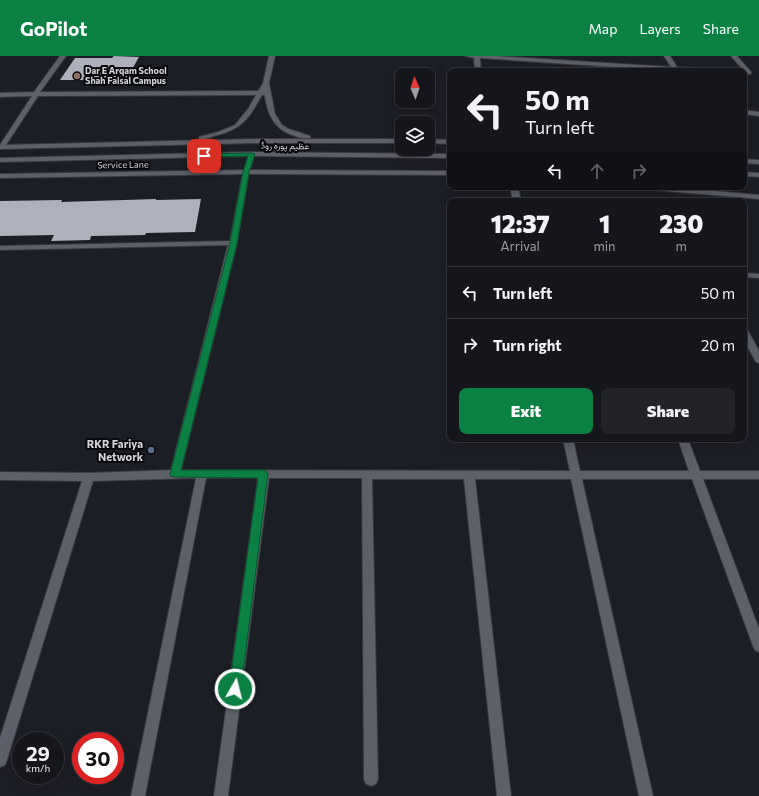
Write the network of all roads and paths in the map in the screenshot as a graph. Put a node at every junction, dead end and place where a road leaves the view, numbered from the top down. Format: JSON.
{"nodes":[{"id":1,"x":63,"y":56,"type":"edge"},
{"id":2,"x":272,"y":56,"type":"edge"},
{"id":3,"x":468,"y":56,"type":"edge"},
{"id":4,"x":477,"y":56,"type":"edge"},
{"id":5,"x":607,"y":56,"type":"edge"},
{"id":6,"x":667,"y":56,"type":"edge"},
{"id":7,"x":734,"y":56,"type":"edge"},
{"id":8,"x":541,"y":58,"type":"edge"},
{"id":9,"x":611,"y":64,"type":"junction"},
{"id":10,"x":478,"y":68,"type":"edge"},
{"id":11,"x":654,"y":68,"type":"edge"},
{"id":12,"x":675,"y":68,"type":"edge"},
{"id":13,"x":745,"y":68,"type":"edge"},
{"id":14,"x":266,"y":83,"type":"junction"},
{"id":15,"x":260,"y":93,"type":"junction"},
{"id":16,"x":268,"y":93,"type":"junction"},
{"id":17,"x":36,"y":94,"type":"junction"},
{"id":18,"x":0,"y":95,"type":"edge"},
{"id":19,"x":747,"y":112,"type":"edge"},
{"id":20,"x":759,"y":114,"type":"edge"},
{"id":21,"x":328,"y":141,"type":"junction"},
{"id":22,"x":395,"y":141,"type":"edge"},
{"id":23,"x":435,"y":142,"type":"edge"},
{"id":24,"x":447,"y":142,"type":"edge"},
{"id":25,"x":180,"y":143,"type":"junction"},
{"id":26,"x":1,"y":147,"type":"edge"},
{"id":27,"x":252,"y":154,"type":"junction"},
{"id":28,"x":447,"y":156,"type":"edge"},
{"id":29,"x":0,"y":160,"type":"edge"},
{"id":30,"x":747,"y":161,"type":"edge"},
{"id":31,"x":759,"y":162,"type":"edge"},
{"id":32,"x":246,"y":172,"type":"junction"},
{"id":33,"x":447,"y":173,"type":"edge"},
{"id":34,"x":747,"y":174,"type":"edge"},
{"id":35,"x":759,"y":175,"type":"edge"},
{"id":36,"x":0,"y":176,"type":"edge"},
{"id":37,"x":678,"y":190,"type":"edge"},
{"id":38,"x":759,"y":197,"type":"edge"},
{"id":39,"x":233,"y":243,"type":"junction"},
{"id":40,"x":0,"y":248,"type":"edge"},
{"id":41,"x":747,"y":275,"type":"edge"},
{"id":42,"x":759,"y":276,"type":"edge"},
{"id":43,"x":747,"y":337,"type":"edge"},
{"id":44,"x":759,"y":360,"type":"edge"},
{"id":45,"x":569,"y":442,"type":"edge"},
{"id":46,"x":684,"y":442,"type":"edge"},
{"id":47,"x":175,"y":474,"type":"junction"},
{"id":48,"x":202,"y":474,"type":"junction"},
{"id":49,"x":264,"y":474,"type":"junction"},
{"id":50,"x":367,"y":474,"type":"junction"},
{"id":51,"x":469,"y":474,"type":"junction"},
{"id":52,"x":576,"y":474,"type":"junction"},
{"id":53,"x":759,"y":474,"type":"edge"},
{"id":54,"x":0,"y":476,"type":"edge"},
{"id":55,"x":696,"y":476,"type":"junction"},
{"id":56,"x":89,"y":477,"type":"junction"},
{"id":57,"x":759,"y":646,"type":"edge"},
{"id":58,"x":0,"y":760,"type":"edge"},
{"id":59,"x":371,"y":779,"type":"dead end"},
{"id":60,"x":138,"y":796,"type":"edge"},
{"id":61,"x":220,"y":796,"type":"edge"},
{"id":62,"x":504,"y":796,"type":"edge"},
{"id":63,"x":646,"y":796,"type":"edge"}],
"edges":[{"from":1,"to":17,"type":"street"},
{"from":2,"to":14,"type":"street"},
{"from":3,"to":4,"type":"street"},
{"from":4,"to":8,"type":"street"},
{"from":4,"to":10,"type":"street"},
{"from":5,"to":9,"type":"street"},
{"from":6,"to":12,"type":"street"},
{"from":7,"to":13,"type":"street"},
{"from":8,"to":9,"type":"street"},
{"from":9,"to":11,"type":"street"},
{"from":14,"to":15,"type":"street"},
{"from":14,"to":16,"type":"street"},
{"from":15,"to":16,"type":"street"},
{"from":15,"to":17,"type":"street"},
{"from":15,"to":25,"type":"street"},
{"from":16,"to":21,"type":"street"},
{"from":17,"to":18,"type":"street"},
{"from":17,"to":26,"type":"street"},
{"from":19,"to":20,"type":"street"},
{"from":21,"to":22,"type":"street","name":"عظیم پورہ روڈ"},
{"from":21,"to":25,"type":"street","name":"عظیم پورہ روڈ"},
{"from":23,"to":24,"type":"street"},
{"from":25,"to":26,"type":"street","name":"عظیم پورہ روڈ"},
{"from":27,"to":28,"type":"street","name":"عظیم پورہ روڈ"},
{"from":27,"to":29,"type":"street","name":"عظیم پورہ روڈ"},
{"from":27,"to":32,"type":"street"},
{"from":30,"to":31,"type":"street"},
{"from":32,"to":33,"type":"street","name":"Service Lane"},
{"from":32,"to":36,"type":"street","name":"Service Lane"},
{"from":32,"to":39,"type":"street"},
{"from":34,"to":35,"type":"street"},
{"from":37,"to":38,"type":"street"},
{"from":39,"to":40,"type":"street"},
{"from":39,"to":47,"type":"street"},
{"from":41,"to":42,"type":"street"},
{"from":43,"to":44,"type":"street"},
{"from":45,"to":52,"type":"street"},
{"from":46,"to":55,"type":"street"},
{"from":47,"to":48,"type":"street"},
{"from":47,"to":56,"type":"street"},
{"from":48,"to":49,"type":"street"},
{"from":48,"to":60,"type":"street"},
{"from":49,"to":50,"type":"street"},
{"from":49,"to":61,"type":"street"},
{"from":50,"to":51,"type":"street"},
{"from":50,"to":59,"type":"street"},
{"from":51,"to":52,"type":"street"},
{"from":51,"to":62,"type":"street"},
{"from":52,"to":55,"type":"street"},
{"from":52,"to":63,"type":"street"},
{"from":53,"to":55,"type":"street"},
{"from":54,"to":56,"type":"street"},
{"from":55,"to":57,"type":"street"},
{"from":56,"to":58,"type":"street"}]}
